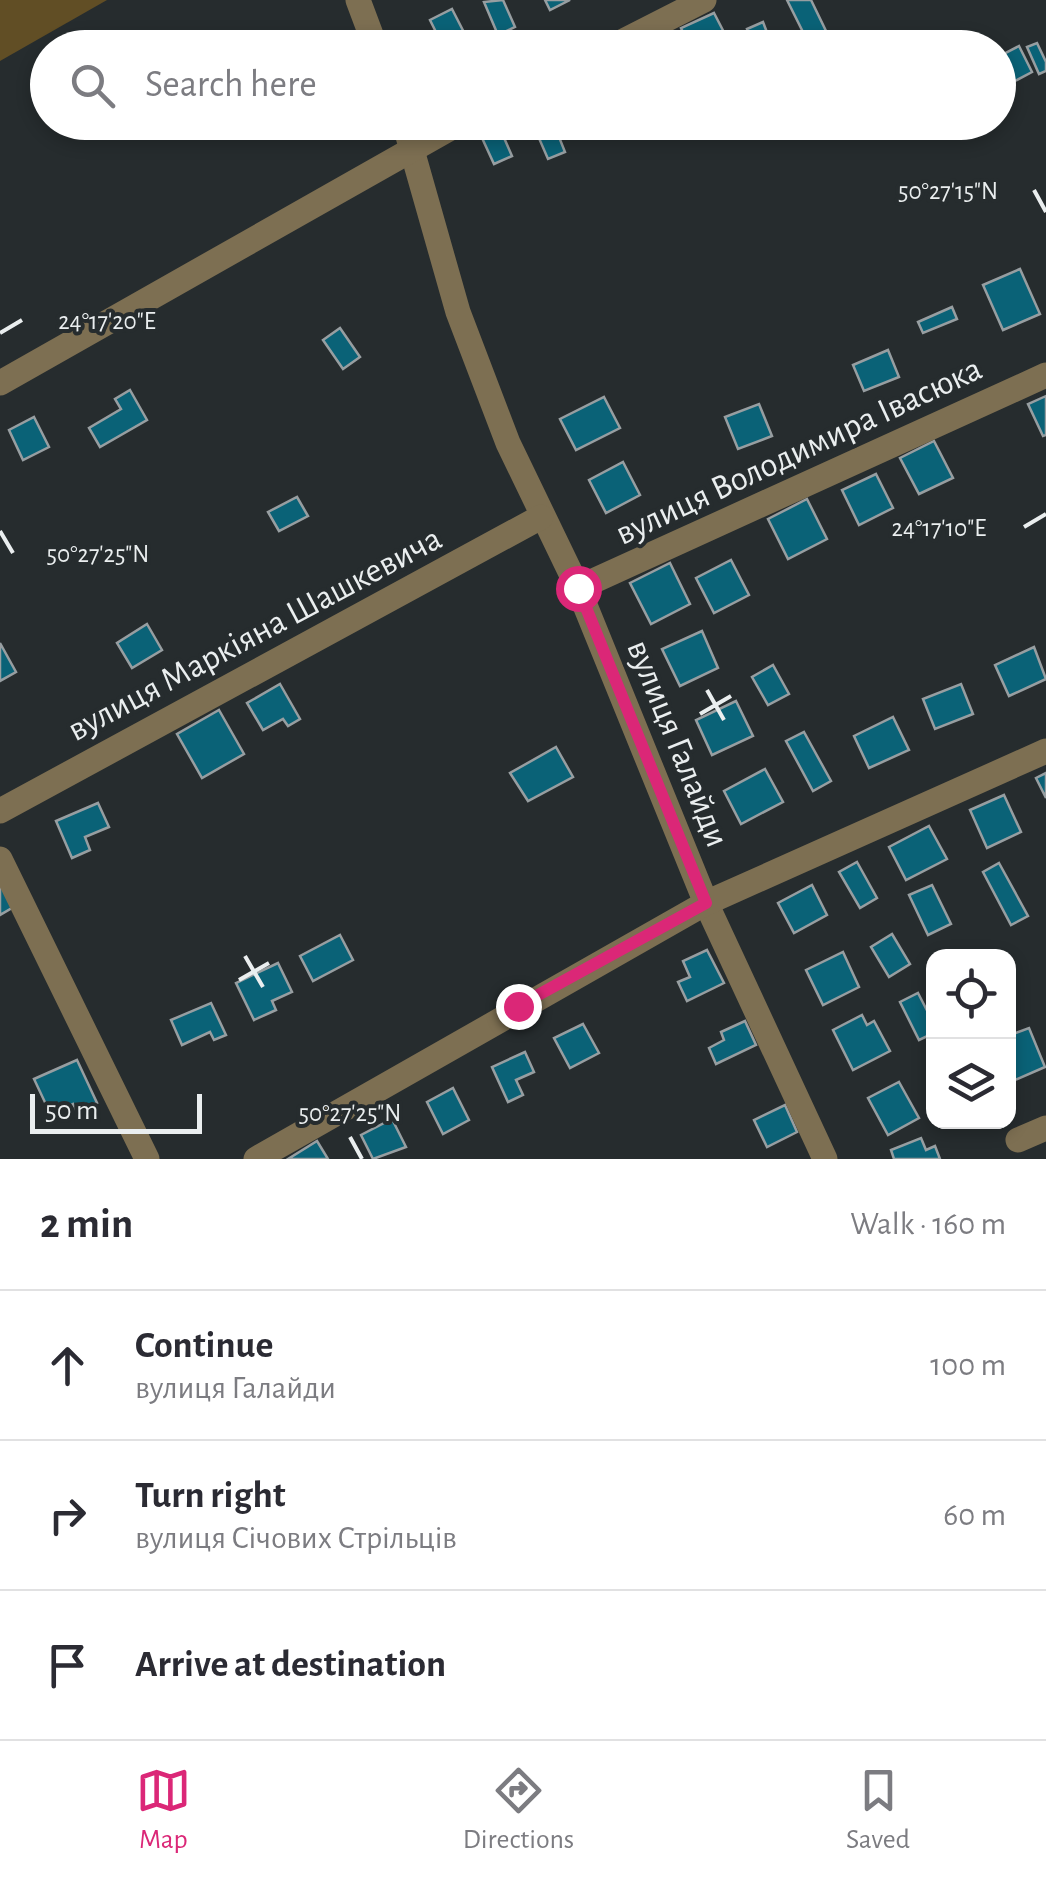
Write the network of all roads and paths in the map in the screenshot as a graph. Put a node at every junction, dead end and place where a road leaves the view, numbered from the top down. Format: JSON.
{"nodes":[{"id":1,"x":358,"y":0,"type":"edge"},
{"id":2,"x":704,"y":0,"type":"edge"},
{"id":3,"x":369,"y":30,"type":"edge"},
{"id":4,"x":645,"y":30,"type":"edge"},
{"id":5,"x":400,"y":140,"type":"edge"},
{"id":6,"x":409,"y":140,"type":"edge"},
{"id":7,"x":1046,"y":375,"type":"edge"},
{"id":8,"x":0,"y":383,"type":"edge"},
{"id":9,"x":541,"y":517,"type":"junction"},
{"id":10,"x":578,"y":588,"type":"junction"},
{"id":11,"x":1046,"y":751,"type":"edge"},
{"id":12,"x":0,"y":810,"type":"edge"},
{"id":13,"x":0,"y":859,"type":"edge"},
{"id":14,"x":706,"y":903,"type":"junction"},
{"id":15,"x":1046,"y":1128,"type":"edge"},
{"id":16,"x":1018,"y":1140,"type":"dead end"},
{"id":17,"x":146,"y":1159,"type":"edge"},
{"id":18,"x":256,"y":1159,"type":"edge"},
{"id":19,"x":825,"y":1159,"type":"edge"}],
"edges":[{"from":1,"to":3,"type":"street"},
{"from":2,"to":4,"type":"street"},
{"from":5,"to":8,"type":"street"},
{"from":6,"to":9,"type":"street","name":"вулиця Галайди"},
{"from":7,"to":10,"type":"street","name":"вулиця Володимира Івасюка"},
{"from":9,"to":10,"type":"street","name":"вулиця Галайди"},
{"from":9,"to":12,"type":"street","name":"вулиця Маркіяна Шашкевича"},
{"from":10,"to":14,"type":"street","name":"вулиця Галайди"},
{"from":11,"to":14,"type":"street"},
{"from":13,"to":17,"type":"street"},
{"from":14,"to":18,"type":"street"},
{"from":14,"to":19,"type":"street","name":"вулиця Галайди"},
{"from":15,"to":16,"type":"street"}]}
